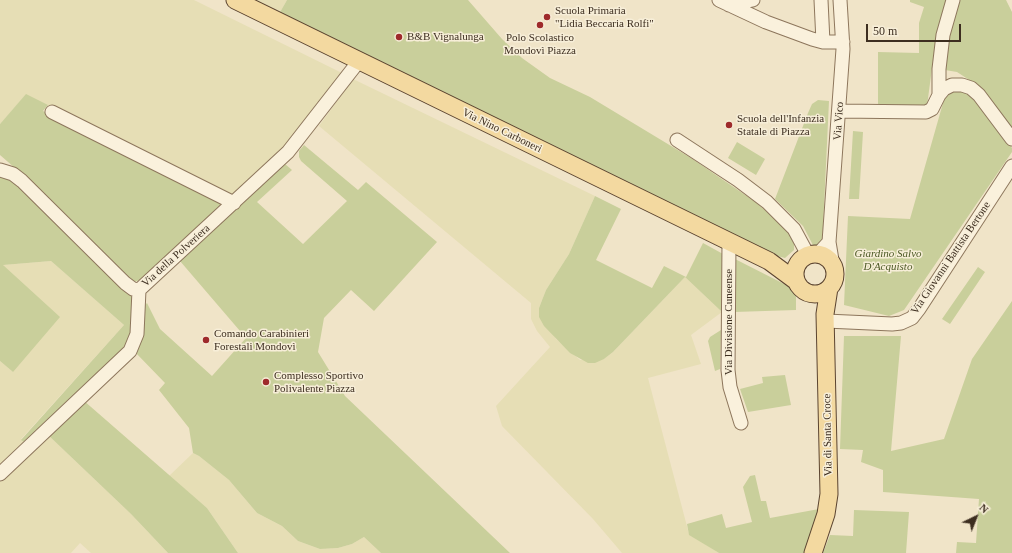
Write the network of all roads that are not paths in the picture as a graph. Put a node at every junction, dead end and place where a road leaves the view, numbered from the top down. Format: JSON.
{"nodes":[{"id":1,"x":235,"y":0,"type":"edge"},
{"id":2,"x":753,"y":0,"type":"edge"},
{"id":3,"x":821,"y":0,"type":"edge"},
{"id":4,"x":953,"y":0,"type":"edge"},
{"id":5,"x":841,"y":1,"type":"edge"},
{"id":6,"x":724,"y":2,"type":"edge"},
{"id":7,"x":823,"y":42,"type":"junction"},
{"id":8,"x":843,"y":42,"type":"junction"},
{"id":9,"x":359,"y":61,"type":"junction"},
{"id":10,"x":939,"y":95,"type":"junction"},
{"id":11,"x":839,"y":111,"type":"junction"},
{"id":12,"x":52,"y":112,"type":"dead end"},
{"id":13,"x":1012,"y":139,"type":"edge"},
{"id":14,"x":676,"y":140,"type":"dead end"},
{"id":15,"x":1012,"y":166,"type":"edge"},
{"id":16,"x":0,"y":170,"type":"edge"},
{"id":17,"x":234,"y":203,"type":"junction"},
{"id":18,"x":829,"y":242,"type":"junction"},
{"id":19,"x":729,"y":243,"type":"junction"},
{"id":20,"x":805,"y":263,"type":"junction"},
{"id":21,"x":833,"y":266,"type":"junction"},
{"id":22,"x":829,"y":288,"type":"junction"},
{"id":23,"x":139,"y":290,"type":"junction"},
{"id":24,"x":809,"y":293,"type":"junction"},
{"id":25,"x":826,"y":317,"type":"junction"},
{"id":26,"x":741,"y":423,"type":"dead end"},
{"id":27,"x":0,"y":474,"type":"edge"},
{"id":28,"x":813,"y":553,"type":"edge"}],
"edges":[{"from":1,"to":9,"type":"main road","name":"Via Nino Carboneri"},
{"from":2,"to":6,"type":"street"},
{"from":3,"to":7,"type":"street"},
{"from":4,"to":10,"type":"street"},
{"from":5,"to":8,"type":"street","name":"Via Vico"},
{"from":6,"to":7,"type":"street"},
{"from":7,"to":8,"type":"street"},
{"from":8,"to":11,"type":"street","name":"Via Vico"},
{"from":9,"to":17,"type":"street","name":"Via della Polveriera"},
{"from":9,"to":19,"type":"main road","name":"Via Nino Carboneri"},
{"from":10,"to":11,"type":"street"},
{"from":10,"to":13,"type":"street"},
{"from":11,"to":18,"type":"street","name":"Via Vico"},
{"from":12,"to":17,"type":"street"},
{"from":14,"to":20,"type":"street"},
{"from":15,"to":25,"type":"street","name":"Via Giovanni Battista Bertone"},
{"from":16,"to":23,"type":"street"},
{"from":17,"to":23,"type":"street","name":"Via della Polveriera"},
{"from":18,"to":20,"type":"street"},
{"from":18,"to":21,"type":"street","name":"Via Vico"},
{"from":19,"to":20,"type":"main road","name":"Via Nino Carboneri"},
{"from":19,"to":26,"type":"street","name":"Via Divisione Cuneense"},
{"from":20,"to":21,"type":"main road","name":"Via Nino Carboneri"},
{"from":20,"to":24,"type":"main road","name":"Via Nino Carboneri"},
{"from":21,"to":22,"type":"main road"},
{"from":22,"to":24,"type":"main road"},
{"from":22,"to":25,"type":"main road","name":"Via di Santa Croce"},
{"from":23,"to":27,"type":"street","name":"Via della Polveriera"},
{"from":24,"to":25,"type":"main road"},
{"from":25,"to":28,"type":"main road","name":"Via di Santa Croce"}]}
